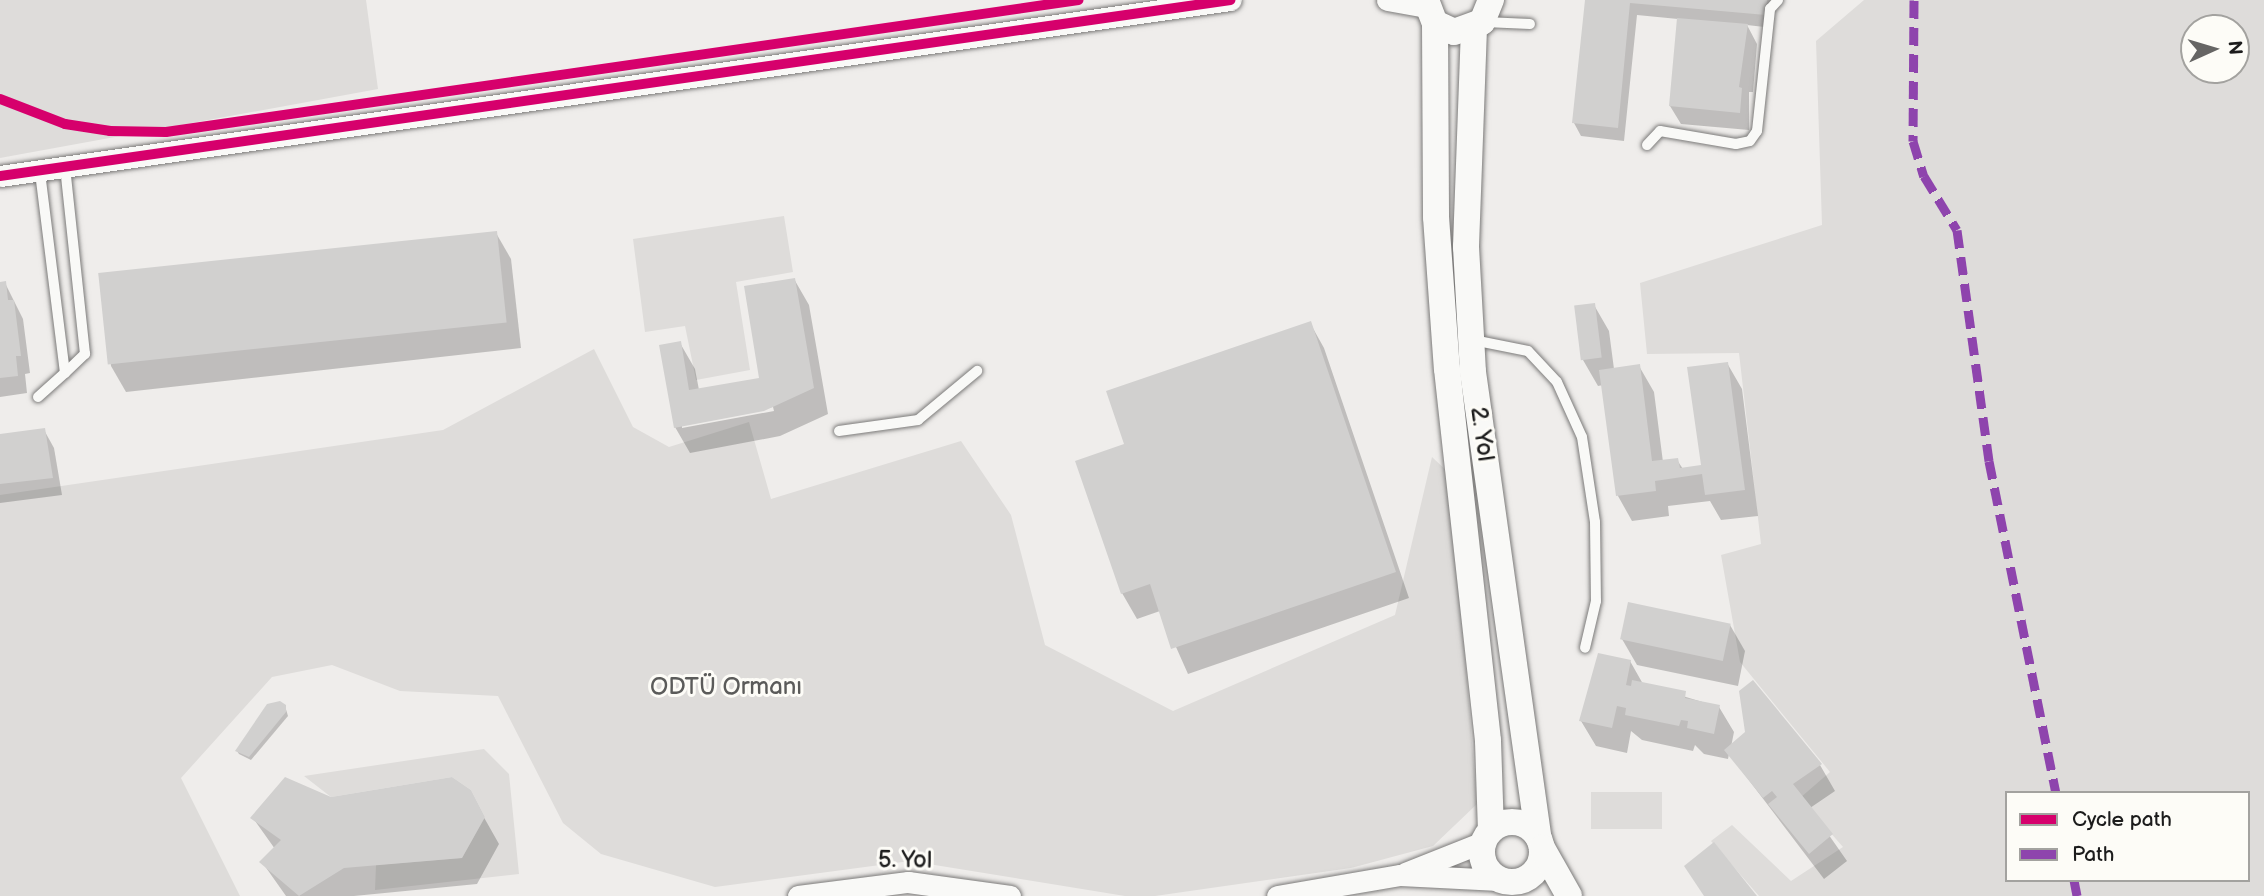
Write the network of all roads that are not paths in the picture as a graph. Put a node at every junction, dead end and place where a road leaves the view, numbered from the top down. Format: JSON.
{"nodes":[{"id":1,"x":1230,"y":0,"type":"edge"},
{"id":2,"x":1387,"y":0,"type":"edge"},
{"id":3,"x":1778,"y":0,"type":"edge"},
{"id":4,"x":1429,"y":10,"type":"edge"},
{"id":5,"x":1483,"y":17,"type":"edge"},
{"id":6,"x":1530,"y":24,"type":"dead end"},
{"id":7,"x":1647,"y":145,"type":"dead end"},
{"id":8,"x":65,"y":167,"type":"junction"},
{"id":9,"x":40,"y":171,"type":"junction"},
{"id":10,"x":0,"y":176,"type":"edge"},
{"id":11,"x":1471,"y":340,"type":"junction"},
{"id":12,"x":977,"y":372,"type":"dead end"},
{"id":13,"x":65,"y":373,"type":"junction"},
{"id":14,"x":38,"y":397,"type":"dead end"},
{"id":15,"x":839,"y":431,"type":"dead end"},
{"id":16,"x":1585,"y":648,"type":"dead end"},
{"id":17,"x":1487,"y":836,"type":"junction"},
{"id":18,"x":1540,"y":843,"type":"junction"},
{"id":19,"x":1400,"y":875,"type":"junction"},
{"id":20,"x":1505,"y":881,"type":"junction"},
{"id":21,"x":798,"y":896,"type":"edge"},
{"id":22,"x":1010,"y":896,"type":"edge"},
{"id":23,"x":1277,"y":896,"type":"edge"},
{"id":24,"x":1539,"y":896,"type":"edge"},
{"id":25,"x":1569,"y":896,"type":"edge"}],
"edges":[{"from":1,"to":8,"type":"street"},
{"from":2,"to":4,"type":"street"},
{"from":3,"to":7,"type":"lane"},
{"from":4,"to":5,"type":"street"},
{"from":4,"to":17,"type":"street","name":"2. Yol"},
{"from":5,"to":6,"type":"lane"},
{"from":5,"to":11,"type":"street","name":"2. Yol"},
{"from":8,"to":9,"type":"street"},
{"from":8,"to":13,"type":"lane"},
{"from":9,"to":10,"type":"street"},
{"from":9,"to":13,"type":"lane"},
{"from":11,"to":16,"type":"lane"},
{"from":11,"to":18,"type":"street","name":"2. Yol"},
{"from":12,"to":15,"type":"lane"},
{"from":13,"to":14,"type":"lane"},
{"from":17,"to":18,"type":"street"},
{"from":17,"to":19,"type":"street"},
{"from":17,"to":20,"type":"street","name":"2. Yol"},
{"from":18,"to":20,"type":"street"},
{"from":18,"to":25,"type":"street","name":"2. Yol"},
{"from":19,"to":20,"type":"street"},
{"from":19,"to":23,"type":"street"},
{"from":20,"to":24,"type":"street"},
{"from":21,"to":22,"type":"street","name":"5. Yol"}]}
